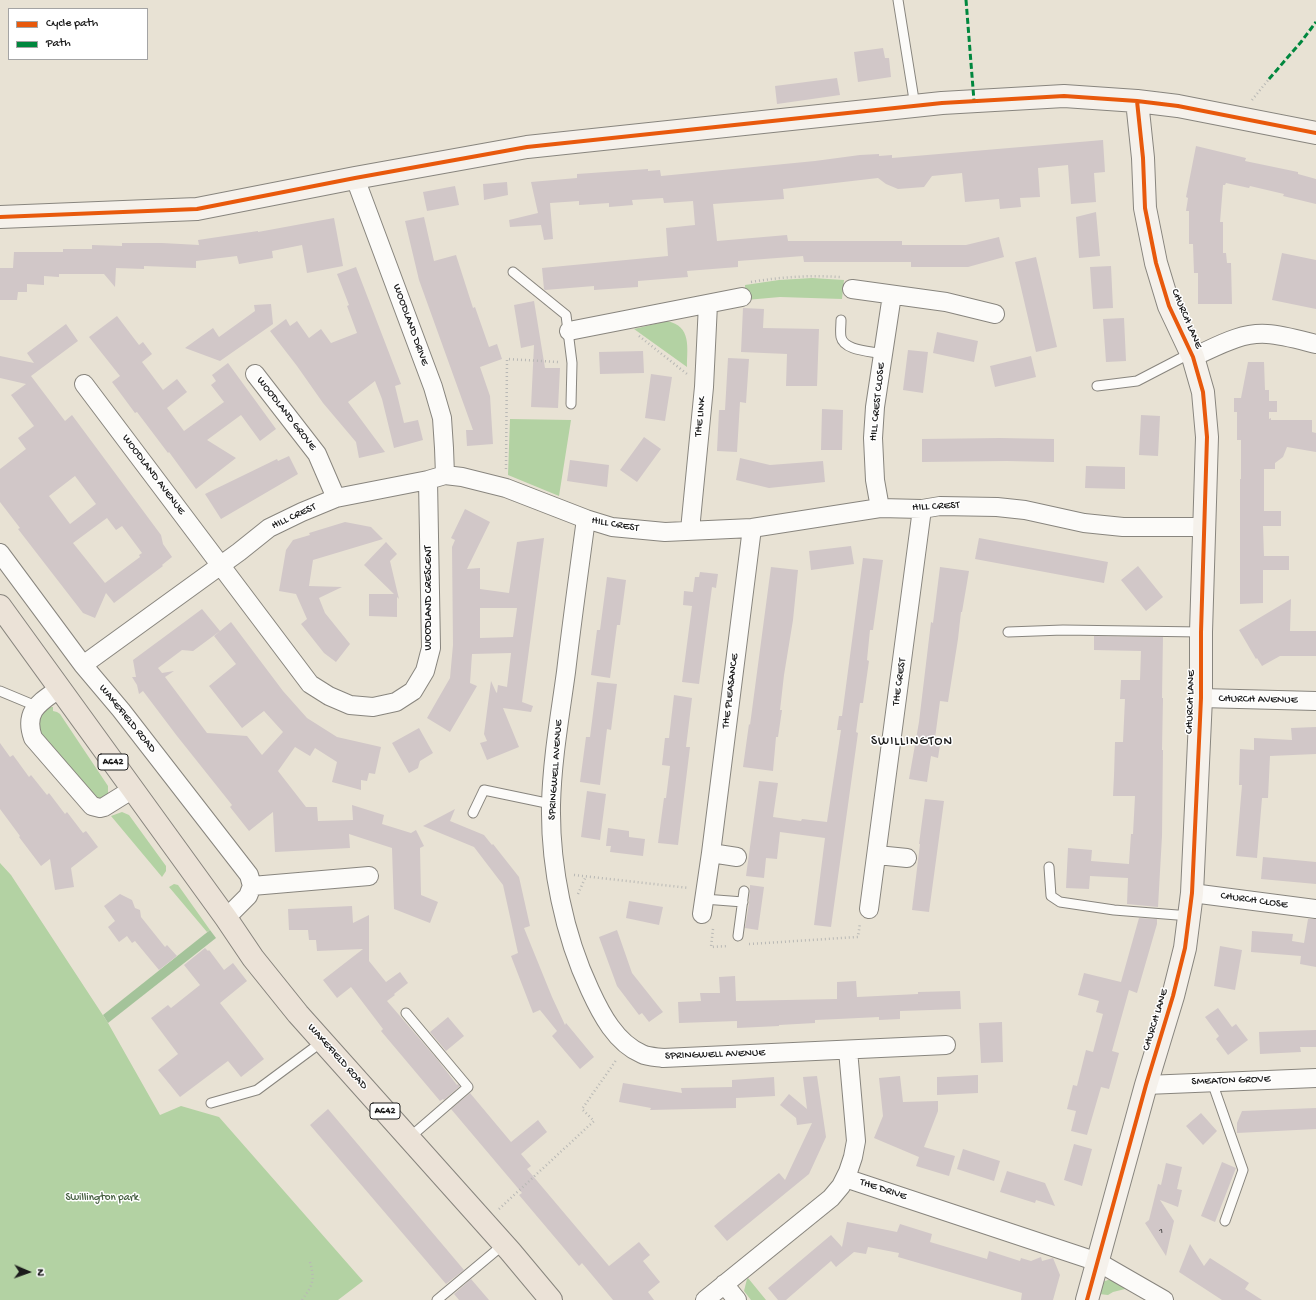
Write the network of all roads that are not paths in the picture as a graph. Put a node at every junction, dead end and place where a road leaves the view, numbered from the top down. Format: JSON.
{"nodes":[{"id":1,"x":898,"y":0,"type":"edge"},
{"id":2,"x":1137,"y":101,"type":"junction"},
{"id":3,"x":915,"y":106,"type":"junction"},
{"id":4,"x":1316,"y":133,"type":"edge"},
{"id":5,"x":355,"y":178,"type":"junction"},
{"id":6,"x":0,"y":218,"type":"edge"},
{"id":7,"x":513,"y":272,"type":"dead end"},
{"id":8,"x":852,"y":289,"type":"road end"},
{"id":9,"x":892,"y":295,"type":"junction"},
{"id":10,"x":742,"y":297,"type":"road end"},
{"id":11,"x":708,"y":304,"type":"junction"},
{"id":12,"x":995,"y":314,"type":"dead end"},
{"id":13,"x":841,"y":320,"type":"dead end"},
{"id":14,"x":569,"y":331,"type":"junction"},
{"id":15,"x":1316,"y":344,"type":"edge"},
{"id":16,"x":883,"y":354,"type":"junction"},
{"id":17,"x":1192,"y":355,"type":"junction"},
{"id":18,"x":255,"y":374,"type":"dead end"},
{"id":19,"x":84,"y":384,"type":"dead end"},
{"id":20,"x":1098,"y":386,"type":"dead end"},
{"id":21,"x":571,"y":404,"type":"dead end"},
{"id":22,"x":436,"y":478,"type":"junction"},
{"id":23,"x":336,"y":498,"type":"junction"},
{"id":24,"x":880,"y":508,"type":"junction"},
{"id":25,"x":922,"y":509,"type":"junction"},
{"id":26,"x":586,"y":519,"type":"junction"},
{"id":27,"x":1204,"y":527,"type":"junction"},
{"id":28,"x":752,"y":528,"type":"junction"},
{"id":29,"x":690,"y":530,"type":"junction"},
{"id":30,"x":0,"y":554,"type":"edge"},
{"id":31,"x":221,"y":565,"type":"junction"},
{"id":32,"x":0,"y":606,"type":"edge"},
{"id":33,"x":1008,"y":632,"type":"dead end"},
{"id":34,"x":1201,"y":632,"type":"junction"},
{"id":35,"x":83,"y":665,"type":"junction"},
{"id":36,"x":60,"y":688,"type":"junction"},
{"id":37,"x":0,"y":692,"type":"edge"},
{"id":38,"x":1201,"y":698,"type":"junction"},
{"id":39,"x":1316,"y":701,"type":"edge"},
{"id":40,"x":36,"y":706,"type":"junction"},
{"id":41,"x":133,"y":789,"type":"junction"},
{"id":42,"x":551,"y":804,"type":"junction"},
{"id":43,"x":473,"y":813,"type":"dead end"},
{"id":44,"x":711,"y":853,"type":"junction"},
{"id":45,"x":877,"y":855,"type":"junction"},
{"id":46,"x":737,"y":857,"type":"dead end"},
{"id":47,"x":907,"y":858,"type":"dead end"},
{"id":48,"x":1048,"y":867,"type":"dead end"},
{"id":49,"x":369,"y":876,"type":"dead end"},
{"id":50,"x":252,"y":886,"type":"junction"},
{"id":51,"x":744,"y":891,"type":"dead end"},
{"id":52,"x":1192,"y":893,"type":"junction"},
{"id":53,"x":704,"y":901,"type":"joint"},
{"id":54,"x":743,"y":902,"type":"junction"},
{"id":55,"x":869,"y":909,"type":"road end"},
{"id":56,"x":1316,"y":909,"type":"edge"},
{"id":57,"x":1190,"y":916,"type":"junction"},
{"id":58,"x":226,"y":918,"type":"junction"},
{"id":59,"x":738,"y":936,"type":"dead end"},
{"id":60,"x":406,"y":1013,"type":"dead end"},
{"id":61,"x":323,"y":1041,"type":"junction"},
{"id":62,"x":946,"y":1045,"type":"dead end"},
{"id":63,"x":848,"y":1050,"type":"junction"},
{"id":64,"x":1316,"y":1078,"type":"edge"},
{"id":65,"x":1212,"y":1082,"type":"junction"},
{"id":66,"x":1146,"y":1085,"type":"junction"},
{"id":67,"x":211,"y":1103,"type":"dead end"},
{"id":68,"x":408,"y":1138,"type":"junction"},
{"id":69,"x":845,"y":1178,"type":"junction"},
{"id":70,"x":1225,"y":1221,"type":"dead end"},
{"id":71,"x":504,"y":1244,"type":"junction"},
{"id":72,"x":1098,"y":1262,"type":"junction"},
{"id":73,"x":724,"y":1284,"type":"junction"},
{"id":74,"x":437,"y":1300,"type":"edge"},
{"id":75,"x":551,"y":1300,"type":"edge"},
{"id":76,"x":705,"y":1300,"type":"edge"},
{"id":77,"x":737,"y":1300,"type":"edge"},
{"id":78,"x":1087,"y":1300,"type":"edge"},
{"id":79,"x":1164,"y":1300,"type":"edge"}],
"edges":[{"from":1,"to":3,"type":"lane"},
{"from":2,"to":3,"type":"street"},
{"from":2,"to":4,"type":"street"},
{"from":2,"to":17,"type":"street","name":"CHURCH LANE"},
{"from":3,"to":5,"type":"street"},
{"from":5,"to":6,"type":"street"},
{"from":5,"to":22,"type":"street","name":"WOODLAND DRIVE"},
{"from":7,"to":14,"type":"lane"},
{"from":8,"to":9,"type":"street"},
{"from":9,"to":12,"type":"street"},
{"from":9,"to":16,"type":"street","name":"HILL CREST CLOSE"},
{"from":10,"to":11,"type":"street"},
{"from":11,"to":14,"type":"street"},
{"from":11,"to":29,"type":"street","name":"THE LINK"},
{"from":13,"to":16,"type":"lane"},
{"from":14,"to":21,"type":"lane"},
{"from":15,"to":17,"type":"street"},
{"from":16,"to":24,"type":"street","name":"HILL CREST CLOSE"},
{"from":17,"to":20,"type":"lane"},
{"from":17,"to":27,"type":"street","name":"CHURCH LANE"},
{"from":18,"to":23,"type":"street","name":"WOODLAND GROVE"},
{"from":19,"to":31,"type":"street","name":"WOODLAND AVENUE"},
{"from":22,"to":23,"type":"street","name":"HILL CREST"},
{"from":22,"to":26,"type":"street","name":"HILL CREST"},
{"from":22,"to":31,"type":"street","name":"WOODLAND CRESCENT"},
{"from":23,"to":31,"type":"street","name":"HILL CREST"},
{"from":24,"to":25,"type":"street","name":"HILL CREST"},
{"from":24,"to":28,"type":"street","name":"HILL CREST"},
{"from":25,"to":27,"type":"street","name":"HILL CREST"},
{"from":25,"to":45,"type":"street","name":"THE CREST"},
{"from":26,"to":29,"type":"street","name":"HILL CREST"},
{"from":26,"to":42,"type":"street","name":"SPRINGWELL AVENUE"},
{"from":27,"to":34,"type":"street","name":"CHURCH LANE"},
{"from":28,"to":29,"type":"street","name":"HILL CREST"},
{"from":28,"to":44,"type":"street","name":"THE PLEASANCE"},
{"from":30,"to":35,"type":"street","name":"WAKEFIELD ROAD"},
{"from":31,"to":35,"type":"street","name":"HILL CREST"},
{"from":32,"to":36,"type":"main road","name":"WAKEFIELD ROAD","number":"A642"},
{"from":33,"to":34,"type":"lane"},
{"from":34,"to":38,"type":"street","name":"CHURCH LANE"},
{"from":35,"to":50,"type":"street","name":"WAKEFIELD ROAD"},
{"from":36,"to":40,"type":"street"},
{"from":36,"to":41,"type":"main road","name":"WAKEFIELD ROAD","number":"A642"},
{"from":37,"to":40,"type":"lane"},
{"from":38,"to":39,"type":"street","name":"CHURCH AVENUE"},
{"from":38,"to":52,"type":"street","name":"CHURCH LANE"},
{"from":40,"to":41,"type":"street"},
{"from":41,"to":58,"type":"main road","name":"WAKEFIELD ROAD","number":"A642"},
{"from":42,"to":43,"type":"lane"},
{"from":42,"to":63,"type":"street","name":"SPRINGWELL AVENUE"},
{"from":44,"to":46,"type":"street"},
{"from":44,"to":53,"type":"street","name":"THE PLEASANCE"},
{"from":45,"to":47,"type":"street"},
{"from":45,"to":55,"type":"street","name":"THE CREST"},
{"from":48,"to":57,"type":"lane"},
{"from":49,"to":50,"type":"street"},
{"from":50,"to":58,"type":"street"},
{"from":51,"to":54,"type":"lane"},
{"from":52,"to":56,"type":"street","name":"CHURCH CLOSE"},
{"from":52,"to":57,"type":"street","name":"CHURCH LANE"},
{"from":53,"to":54,"type":"lane"},
{"from":54,"to":59,"type":"lane"},
{"from":57,"to":66,"type":"street","name":"CHURCH LANE"},
{"from":58,"to":61,"type":"main road","name":"WAKEFIELD ROAD","number":"A642"},
{"from":60,"to":68,"type":"lane"},
{"from":61,"to":67,"type":"lane"},
{"from":61,"to":68,"type":"main road","name":"WAKEFIELD ROAD","number":"A642"},
{"from":62,"to":63,"type":"street","name":"SPRINGWELL AVENUE"},
{"from":63,"to":69,"type":"street"},
{"from":64,"to":65,"type":"street","name":"SMEATON GROVE"},
{"from":65,"to":66,"type":"street","name":"SMEATON GROVE"},
{"from":65,"to":70,"type":"lane"},
{"from":66,"to":72,"type":"street","name":"CHURCH LANE"},
{"from":68,"to":71,"type":"main road","name":"WAKEFIELD ROAD","number":"A642"},
{"from":69,"to":72,"type":"street","name":"THE DRIVE"},
{"from":69,"to":73,"type":"street","name":"THE DRIVE"},
{"from":71,"to":74,"type":"lane"},
{"from":71,"to":75,"type":"main road","name":"WAKEFIELD ROAD","number":"A642"},
{"from":72,"to":78,"type":"street","name":"CHURCH LANE"},
{"from":72,"to":79,"type":"street","name":"THE DRIVE"},
{"from":73,"to":76,"type":"street","name":"THE DRIVE"},
{"from":73,"to":77,"type":"street"}]}
